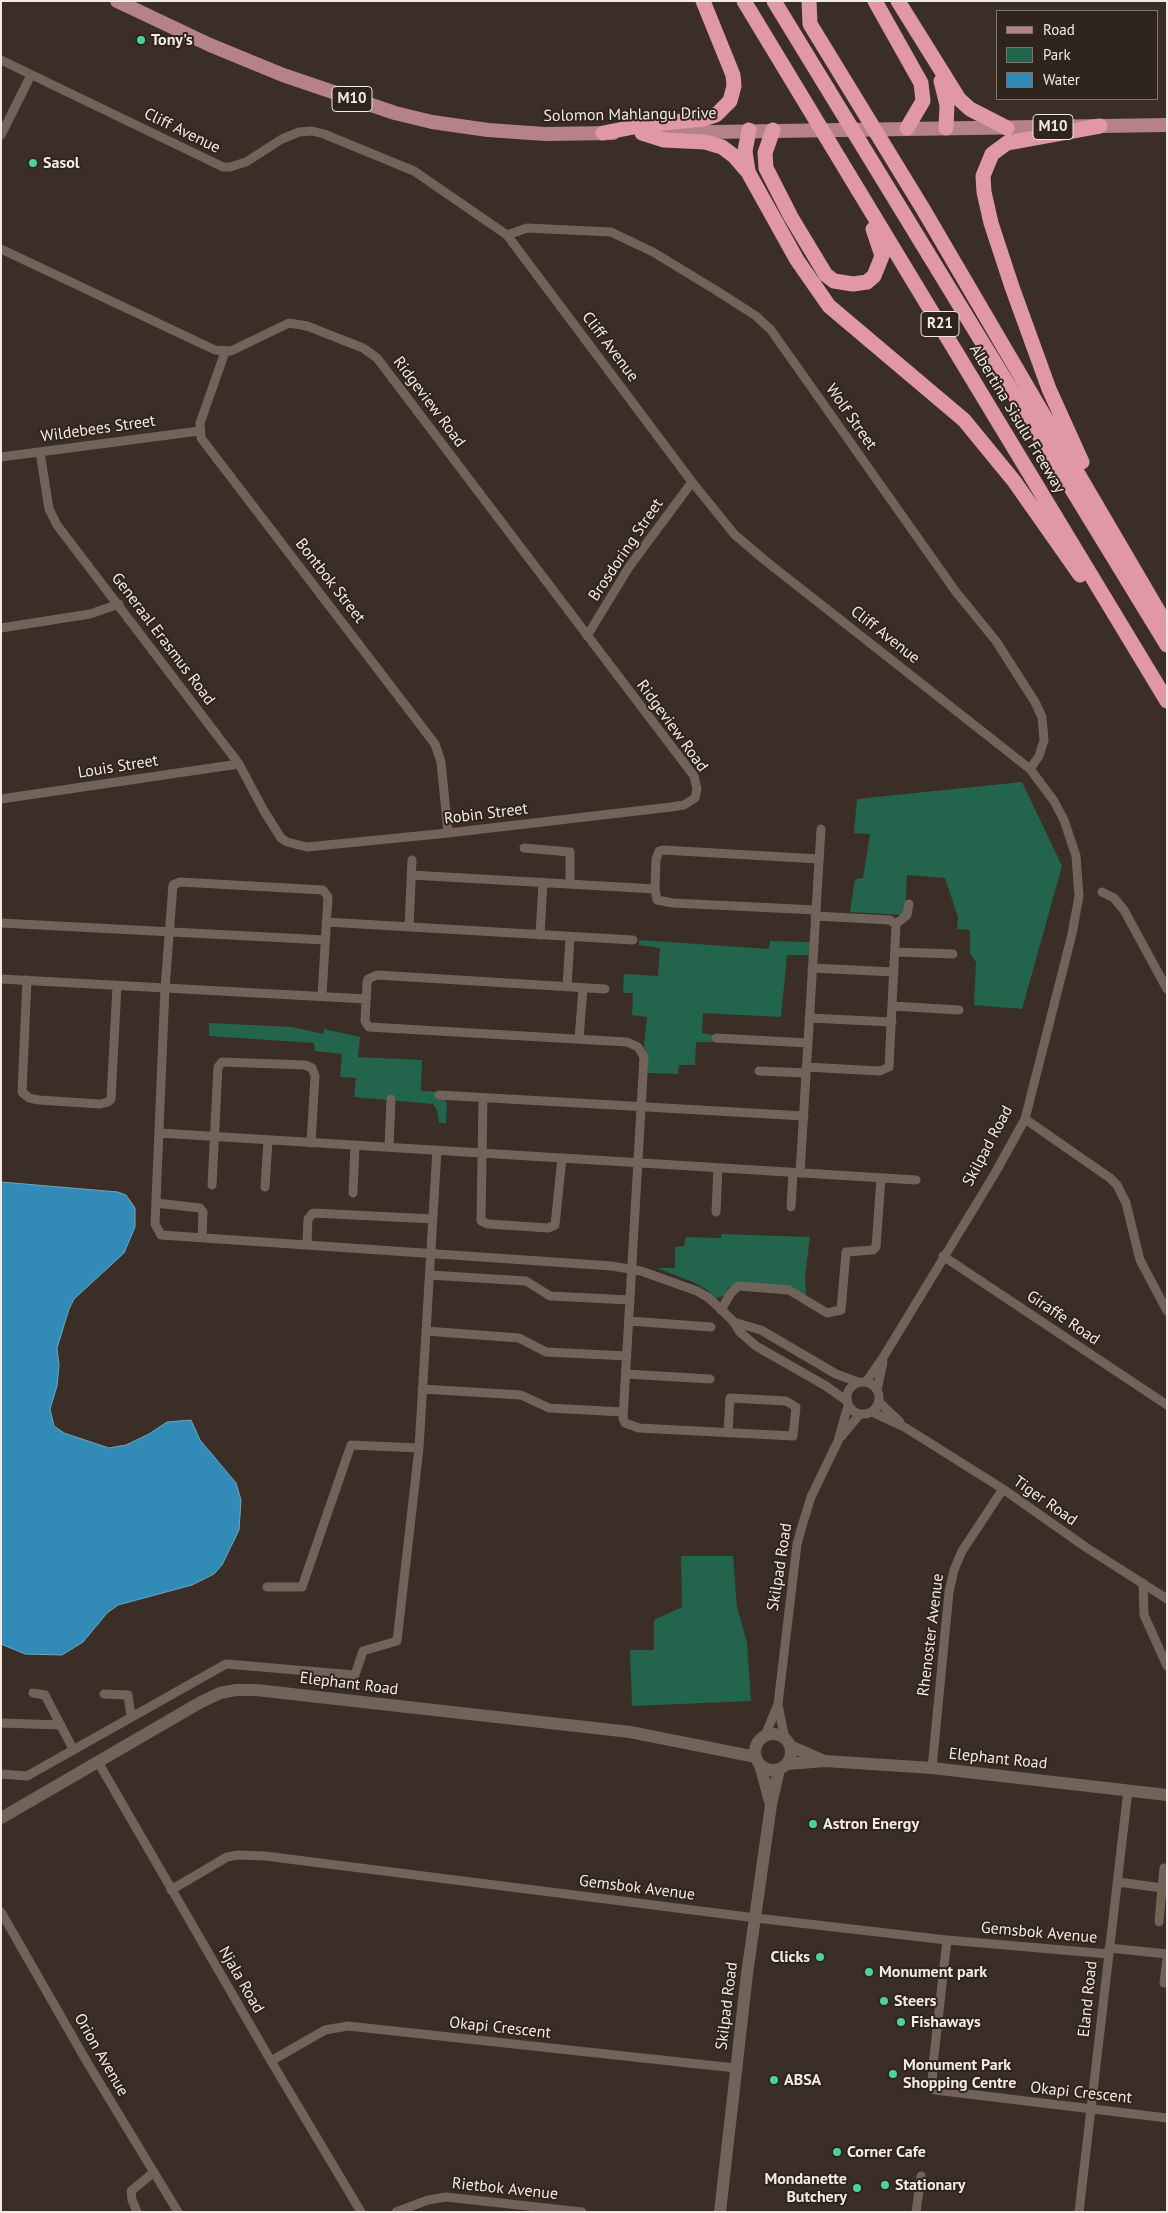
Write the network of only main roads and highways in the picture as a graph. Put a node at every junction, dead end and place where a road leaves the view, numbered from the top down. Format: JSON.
{"nodes":[{"id":1,"x":117,"y":1,"type":"edge"},
{"id":2,"x":702,"y":1,"type":"edge"},
{"id":3,"x":736,"y":1,"type":"edge"},
{"id":4,"x":744,"y":1,"type":"edge"},
{"id":5,"x":774,"y":1,"type":"edge"},
{"id":6,"x":809,"y":1,"type":"edge"},
{"id":7,"x":875,"y":1,"type":"edge"},
{"id":8,"x":898,"y":1,"type":"edge"},
{"id":9,"x":925,"y":46,"type":"junction"},
{"id":10,"x":1167,"y":125,"type":"edge"},
{"id":11,"x":1100,"y":126,"type":"junction"},
{"id":12,"x":907,"y":128,"type":"junction"},
{"id":13,"x":946,"y":128,"type":"junction"},
{"id":14,"x":1007,"y":128,"type":"junction"},
{"id":15,"x":749,"y":130,"type":"junction"},
{"id":16,"x":777,"y":130,"type":"junction"},
{"id":17,"x":603,"y":133,"type":"junction"},
{"id":18,"x":642,"y":133,"type":"junction"},
{"id":19,"x":748,"y":172,"type":"junction"},
{"id":20,"x":1165,"y":622,"type":"edge"},
{"id":21,"x":1167,"y":646,"type":"edge"},
{"id":22,"x":1135,"y":648,"type":"junction"},
{"id":23,"x":1167,"y":700,"type":"edge"}],
"edges":[{"from":1,"to":17,"type":"main road","name":"Solomon Mahlangu Drive","number":"M10"},
{"from":2,"to":17,"type":"highway"},
{"from":3,"to":16,"type":"highway"},
{"from":4,"to":22,"type":"highway","name":"Albertina Sisulu Freeway","number":"R21"},
{"from":5,"to":21,"type":"highway","name":"Albertina Sisulu Freeway","number":"R21"},
{"from":6,"to":20,"type":"highway"},
{"from":7,"to":12,"type":"highway"},
{"from":8,"to":9,"type":"highway"},
{"from":9,"to":13,"type":"highway"},
{"from":9,"to":14,"type":"highway"},
{"from":10,"to":11,"type":"main road","name":"Solomon Mahlangu Drive","number":"M10"},
{"from":11,"to":14,"type":"main road","name":"Solomon Mahlangu Drive","number":"M10"},
{"from":11,"to":20,"type":"highway"},
{"from":12,"to":13,"type":"main road","name":"Solomon Mahlangu Drive","number":"M10"},
{"from":12,"to":16,"type":"main road","name":"Solomon Mahlangu Drive","number":"M10"},
{"from":13,"to":14,"type":"main road","name":"Solomon Mahlangu Drive","number":"M10"},
{"from":15,"to":16,"type":"main road","name":"Solomon Mahlangu Drive","number":"M10"},
{"from":15,"to":18,"type":"main road","name":"Solomon Mahlangu Drive","number":"M10"},
{"from":15,"to":19,"type":"highway"},
{"from":17,"to":18,"type":"main road","name":"Solomon Mahlangu Drive","number":"M10"},
{"from":18,"to":19,"type":"highway"},
{"from":19,"to":22,"type":"highway"},
{"from":22,"to":23,"type":"highway","name":"Albertina Sisulu Freeway","number":"R21"}]}
